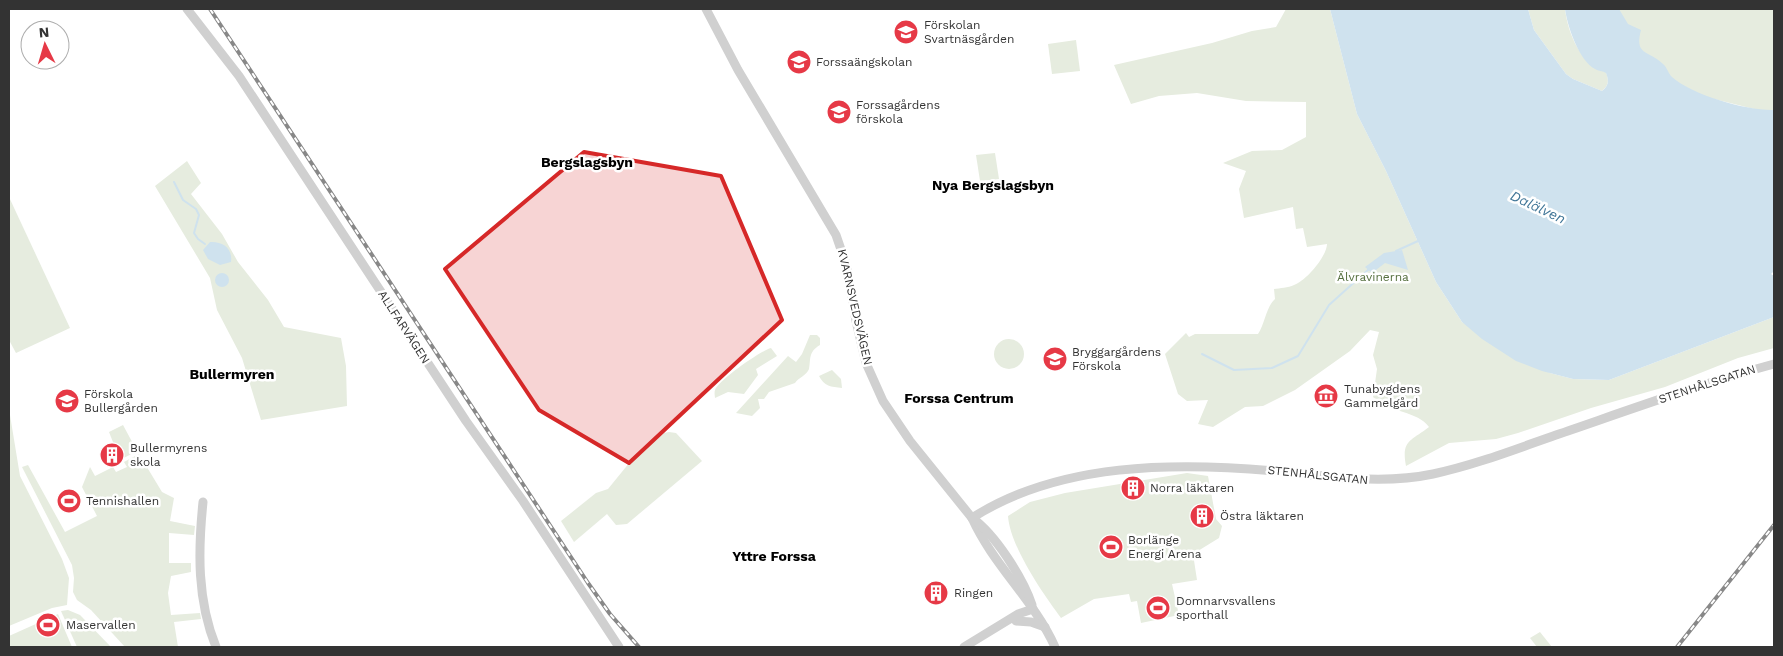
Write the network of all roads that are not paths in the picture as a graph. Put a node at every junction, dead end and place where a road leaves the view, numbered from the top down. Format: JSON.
{"nodes":[{"id":1,"x":187,"y":9,"type":"edge"},
{"id":2,"x":706,"y":9,"type":"edge"},
{"id":3,"x":1774,"y":364,"type":"edge"},
{"id":4,"x":203,"y":502,"type":"dead end"},
{"id":5,"x":972,"y":518,"type":"junction"},
{"id":6,"x":1020,"y":594,"type":"junction"},
{"id":7,"x":1033,"y":609,"type":"junction"},
{"id":8,"x":1017,"y":617,"type":"junction"},
{"id":9,"x":1045,"y":627,"type":"junction"},
{"id":10,"x":216,"y":647,"type":"edge"},
{"id":11,"x":619,"y":647,"type":"edge"},
{"id":12,"x":964,"y":647,"type":"edge"},
{"id":13,"x":1055,"y":647,"type":"edge"}],
"edges":[{"from":1,"to":11,"type":"street","name":"ALLFARVÄGEN"},
{"from":2,"to":5,"type":"street","name":"KVARNSVEDSVÄGEN"},
{"from":3,"to":5,"type":"street","name":"STENHÅLSGATAN"},
{"from":4,"to":10,"type":"street"},
{"from":5,"to":6,"type":"street","name":"KVARNSVEDSVÄGEN"},
{"from":5,"to":7,"type":"street","name":"KVARNSVEDSVÄGEN"},
{"from":6,"to":7,"type":"street","name":"KVARNSVEDSVÄGEN"},
{"from":6,"to":8,"type":"street"},
{"from":7,"to":8,"type":"street"},
{"from":7,"to":9,"type":"street","name":"KVARNSVEDSVÄGEN"},
{"from":8,"to":9,"type":"street"},
{"from":8,"to":12,"type":"street"},
{"from":9,"to":13,"type":"street","name":"KVARNSVEDSVÄGEN"}]}
